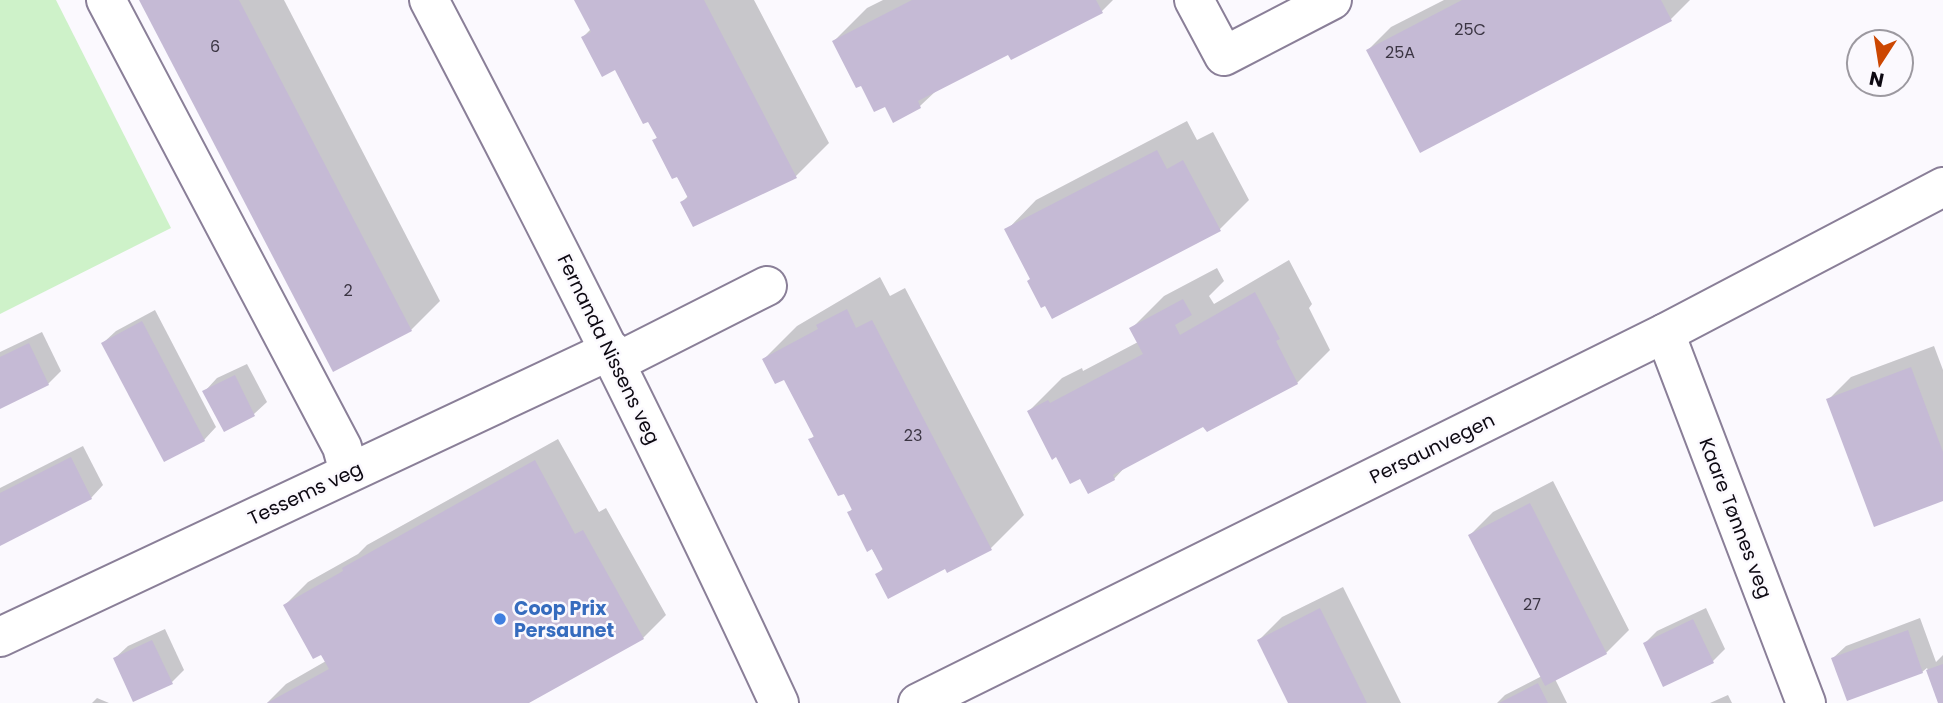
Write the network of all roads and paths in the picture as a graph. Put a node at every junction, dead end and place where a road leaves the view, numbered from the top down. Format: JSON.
{"nodes":[{"id":1,"x":106,"y":0,"type":"edge"},
{"id":2,"x":429,"y":0,"type":"edge"},
{"id":3,"x":1194,"y":0,"type":"edge"},
{"id":4,"x":1332,"y":0,"type":"edge"},
{"id":5,"x":1943,"y":187,"type":"edge"},
{"id":6,"x":767,"y":286,"type":"dead end"},
{"id":7,"x":1665,"y":333,"type":"junction"},
{"id":8,"x":614,"y":356,"type":"junction"},
{"id":9,"x":349,"y":472,"type":"junction"},
{"id":10,"x":0,"y":637,"type":"edge"},
{"id":11,"x":779,"y":703,"type":"edge"},
{"id":12,"x":918,"y":703,"type":"edge"},
{"id":13,"x":1806,"y":703,"type":"edge"}],
"edges":[{"from":1,"to":9,"type":"street"},
{"from":2,"to":8,"type":"street","name":"Fernanda Nissens veg"},
{"from":3,"to":4,"type":"street"},
{"from":5,"to":7,"type":"street","name":"Persaunvegen"},
{"from":6,"to":8,"type":"street","name":"Tessems veg"},
{"from":7,"to":12,"type":"street","name":"Persaunvegen"},
{"from":7,"to":13,"type":"street","name":"Kaare Tønnes veg"},
{"from":8,"to":9,"type":"street","name":"Tessems veg"},
{"from":8,"to":11,"type":"street","name":"Fernanda Nissens veg"},
{"from":9,"to":10,"type":"street","name":"Tessems veg"}]}
